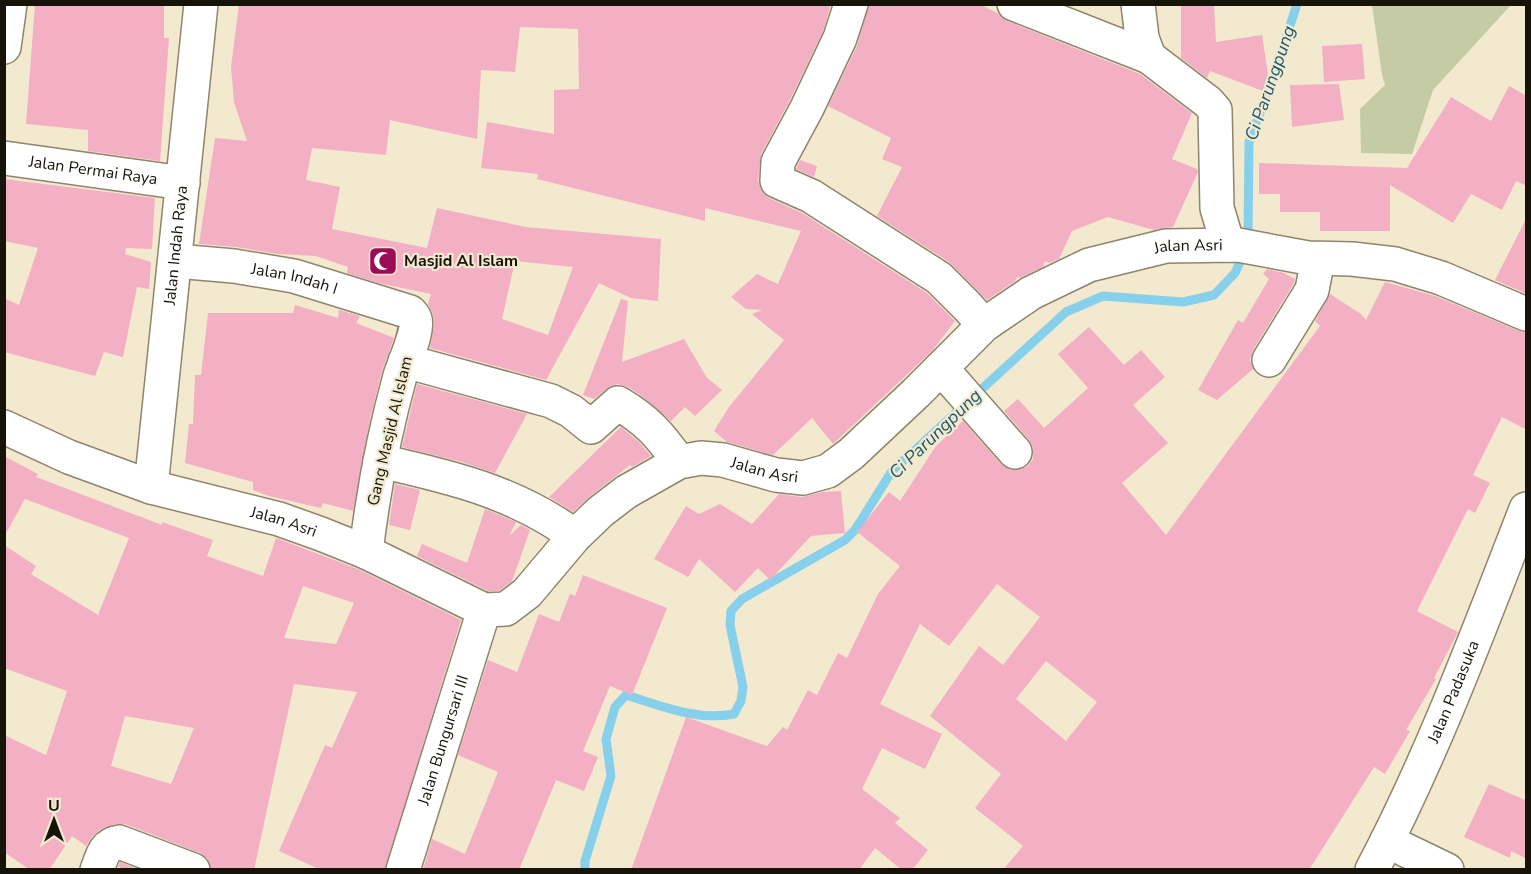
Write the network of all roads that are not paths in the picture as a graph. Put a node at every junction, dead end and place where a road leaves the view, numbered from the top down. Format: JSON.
{"nodes":[{"id":1,"x":10,"y":4,"type":"edge"},
{"id":2,"x":201,"y":4,"type":"edge"},
{"id":3,"x":851,"y":4,"type":"edge"},
{"id":4,"x":1014,"y":4,"type":"edge"},
{"id":5,"x":1138,"y":4,"type":"edge"},
{"id":6,"x":4,"y":47,"type":"edge"},
{"id":7,"x":1149,"y":57,"type":"junction"},
{"id":8,"x":4,"y":158,"type":"edge"},
{"id":9,"x":183,"y":183,"type":"junction"},
{"id":10,"x":1244,"y":247,"type":"junction"},
{"id":11,"x":1318,"y":259,"type":"junction"},
{"id":12,"x":176,"y":261,"type":"junction"},
{"id":13,"x":410,"y":312,"type":"joint"},
{"id":14,"x":1527,"y":314,"type":"edge"},
{"id":15,"x":984,"y":326,"type":"junction"},
{"id":16,"x":1269,"y":360,"type":"dead end"},
{"id":17,"x":405,"y":361,"type":"junction"},
{"id":18,"x":941,"y":368,"type":"junction"},
{"id":19,"x":4,"y":427,"type":"edge"},
{"id":20,"x":1015,"y":452,"type":"dead end"},
{"id":21,"x":380,"y":461,"type":"junction"},
{"id":22,"x":679,"y":462,"type":"junction"},
{"id":23,"x":151,"y":487,"type":"junction"},
{"id":24,"x":1527,"y":509,"type":"edge"},
{"id":25,"x":575,"y":536,"type":"junction"},
{"id":26,"x":366,"y":552,"type":"junction"},
{"id":27,"x":484,"y":610,"type":"junction"},
{"id":28,"x":1387,"y":841,"type":"junction"},
{"id":29,"x":97,"y":870,"type":"edge"},
{"id":30,"x":194,"y":870,"type":"edge"},
{"id":31,"x":403,"y":870,"type":"edge"},
{"id":32,"x":1372,"y":870,"type":"edge"},
{"id":33,"x":1447,"y":870,"type":"edge"}],
"edges":[{"from":1,"to":6,"type":"street"},
{"from":2,"to":9,"type":"street","name":"Jalan Indah Raya"},
{"from":3,"to":15,"type":"street"},
{"from":4,"to":7,"type":"street"},
{"from":5,"to":7,"type":"street"},
{"from":7,"to":10,"type":"street"},
{"from":8,"to":9,"type":"street","name":"Jalan Permai Raya"},
{"from":9,"to":12,"type":"street","name":"Jalan Indah Raya"},
{"from":10,"to":11,"type":"street","name":"Jalan Asri"},
{"from":10,"to":15,"type":"street","name":"Jalan Asri"},
{"from":11,"to":14,"type":"street","name":"Jalan Asri"},
{"from":11,"to":16,"type":"street"},
{"from":12,"to":13,"type":"street","name":"Jalan Indah I"},
{"from":12,"to":23,"type":"street","name":"Jalan Indah Raya"},
{"from":13,"to":17,"type":"street","name":"Gang Masjid Al Islam"},
{"from":15,"to":18,"type":"street","name":"Jalan Asri"},
{"from":17,"to":21,"type":"street","name":"Gang Masjid Al Islam"},
{"from":17,"to":22,"type":"street"},
{"from":18,"to":20,"type":"street"},
{"from":18,"to":22,"type":"street","name":"Jalan Asri"},
{"from":19,"to":23,"type":"street","name":"Jalan Asri"},
{"from":21,"to":25,"type":"street"},
{"from":21,"to":26,"type":"street","name":"Gang Masjid Al Islam"},
{"from":22,"to":25,"type":"street","name":"Jalan Asri"},
{"from":23,"to":26,"type":"street","name":"Jalan Asri"},
{"from":24,"to":28,"type":"street","name":"Jalan Padasuka"},
{"from":25,"to":27,"type":"street","name":"Jalan Asri"},
{"from":26,"to":27,"type":"street","name":"Jalan Asri"},
{"from":27,"to":31,"type":"street","name":"Jalan Bungursari III"},
{"from":28,"to":32,"type":"street","name":"Jalan Padasuka"},
{"from":28,"to":33,"type":"street"},
{"from":29,"to":30,"type":"street"}]}
